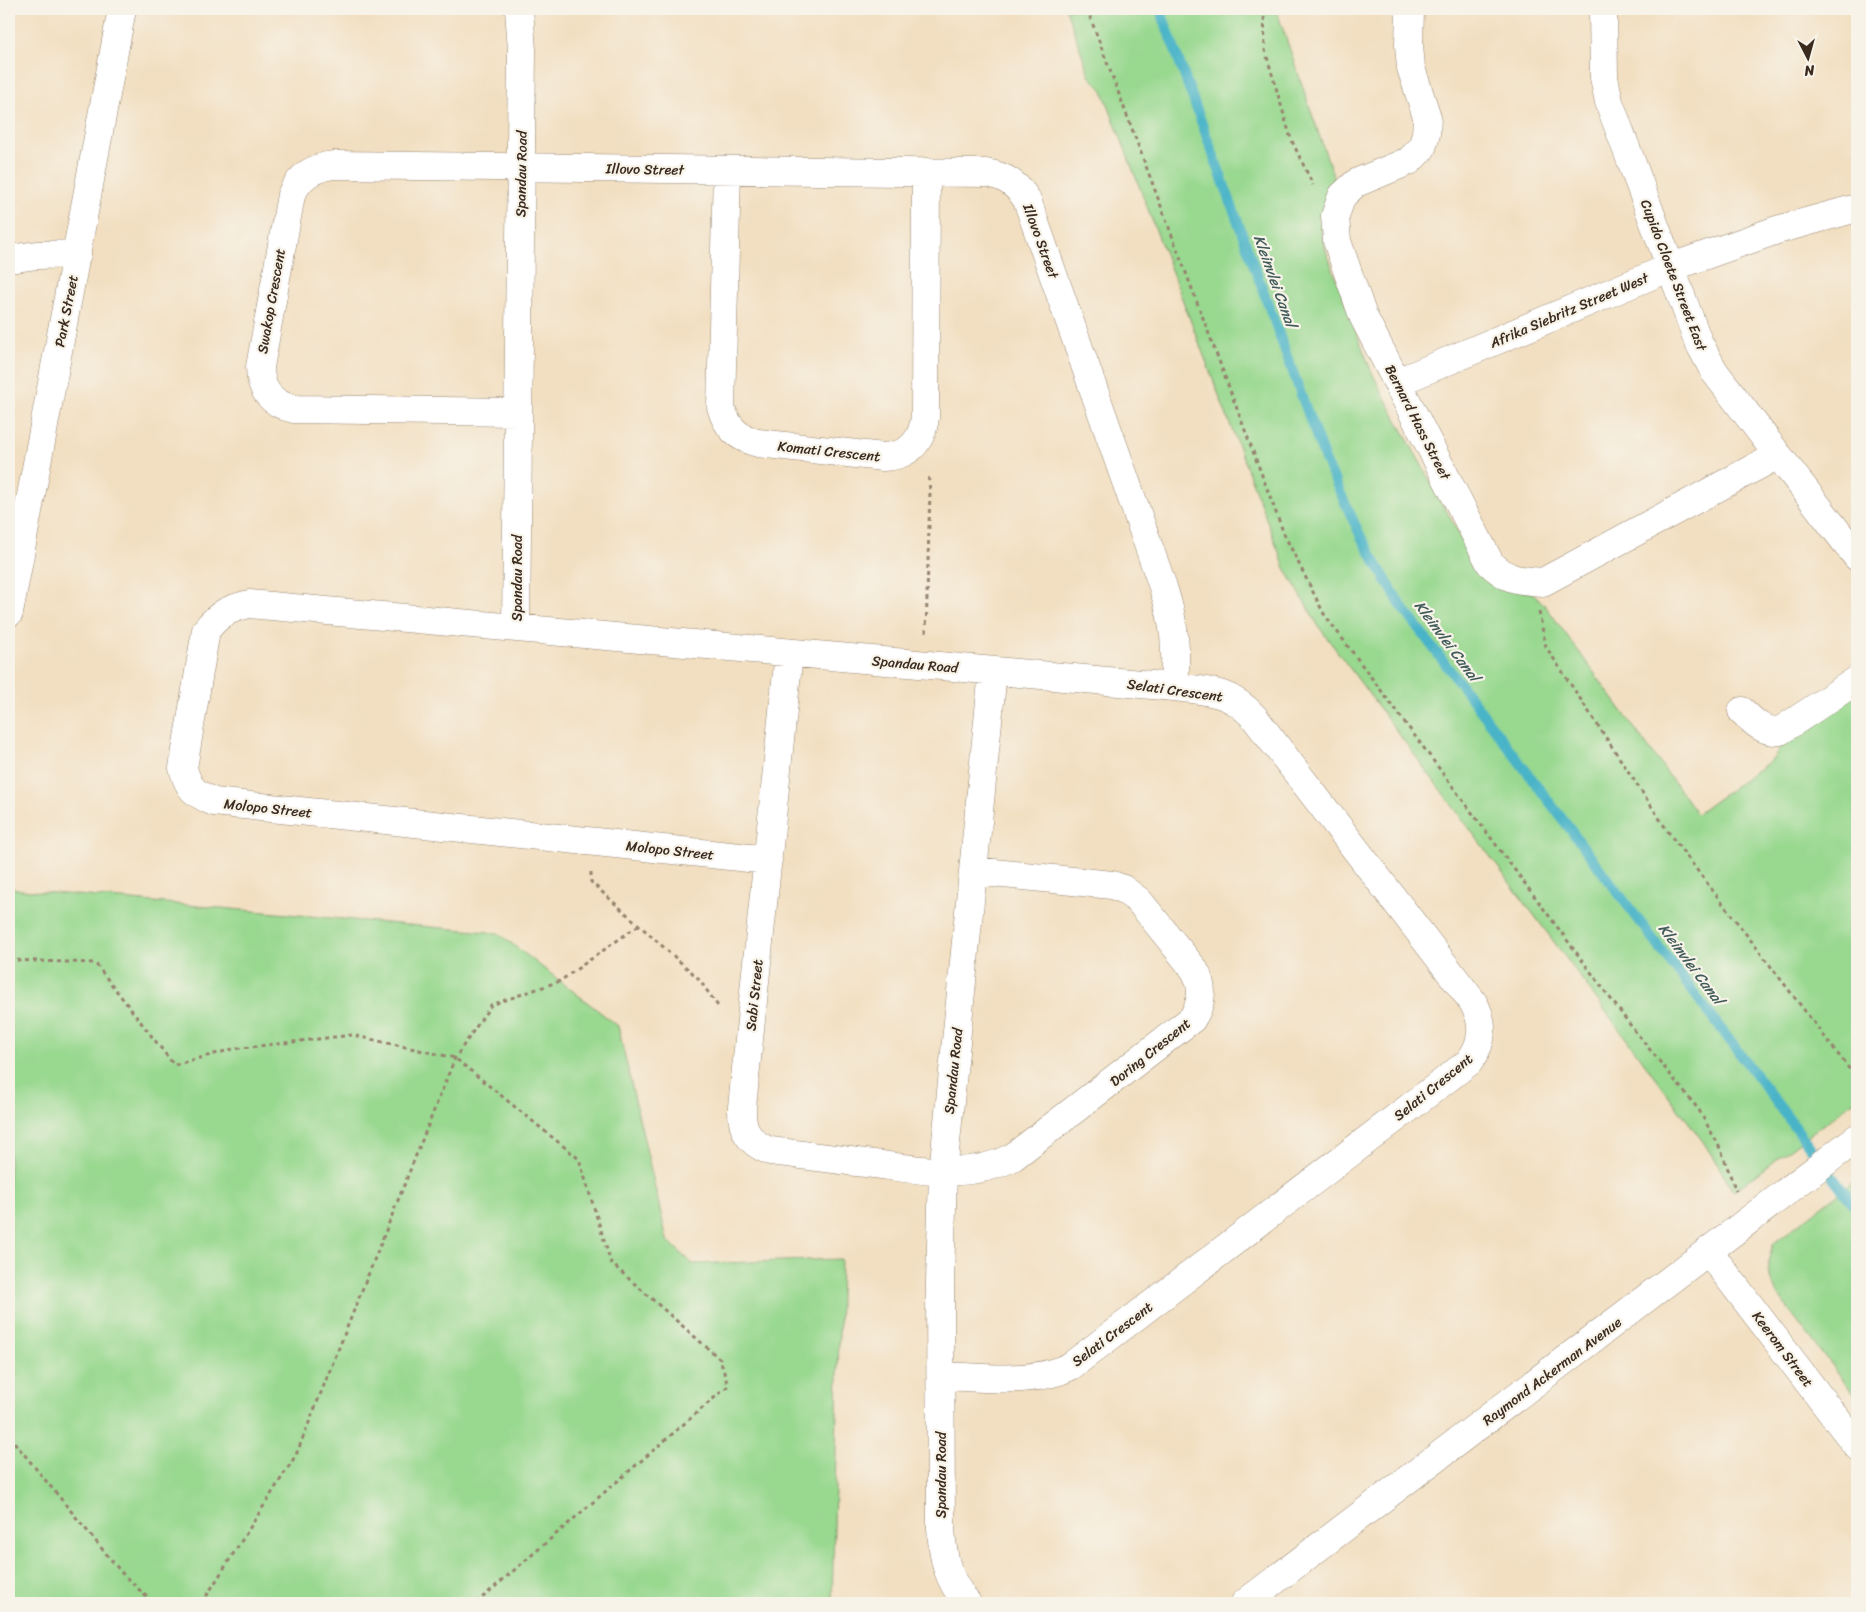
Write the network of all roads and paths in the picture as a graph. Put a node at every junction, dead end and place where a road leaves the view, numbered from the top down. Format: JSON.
{"nodes":[{"id":1,"x":122,"y":9,"type":"edge"},
{"id":2,"x":519,"y":9,"type":"edge"},
{"id":3,"x":1087,"y":9,"type":"edge"},
{"id":4,"x":1264,"y":9,"type":"edge"},
{"id":5,"x":1410,"y":9,"type":"edge"},
{"id":6,"x":1603,"y":9,"type":"edge"},
{"id":7,"x":521,"y":168,"type":"junction"},
{"id":8,"x":727,"y":170,"type":"junction"},
{"id":9,"x":926,"y":172,"type":"junction"},
{"id":10,"x":1857,"y":208,"type":"edge"},
{"id":11,"x":1335,"y":216,"type":"junction"},
{"id":12,"x":77,"y":254,"type":"junction"},
{"id":13,"x":9,"y":259,"type":"edge"},
{"id":14,"x":1669,"y":268,"type":"junction"},
{"id":15,"x":1398,"y":382,"type":"junction"},
{"id":16,"x":518,"y":412,"type":"junction"},
{"id":17,"x":918,"y":440,"type":"junction"},
{"id":18,"x":1778,"y":456,"type":"junction"},
{"id":19,"x":1857,"y":557,"type":"edge"},
{"id":20,"x":1543,"y":582,"type":"junction"},
{"id":21,"x":9,"y":613,"type":"edge"},
{"id":22,"x":516,"y":628,"type":"junction"},
{"id":23,"x":789,"y":652,"type":"junction"},
{"id":24,"x":923,"y":665,"type":"junction"},
{"id":25,"x":993,"y":671,"type":"junction"},
{"id":26,"x":1857,"y":680,"type":"edge"},
{"id":27,"x":1174,"y":687,"type":"junction"},
{"id":28,"x":1742,"y":711,"type":"dead end"},
{"id":29,"x":593,"y":842,"type":"junction"},
{"id":30,"x":768,"y":860,"type":"junction"},
{"id":31,"x":974,"y":871,"type":"junction"},
{"id":32,"x":639,"y":925,"type":"junction"},
{"id":33,"x":9,"y":960,"type":"edge"},
{"id":34,"x":720,"y":1010,"type":"dead end"},
{"id":35,"x":455,"y":1058,"type":"junction"},
{"id":36,"x":1857,"y":1078,"type":"edge"},
{"id":37,"x":1857,"y":1138,"type":"edge"},
{"id":38,"x":943,"y":1172,"type":"junction"},
{"id":39,"x":1738,"y":1195,"type":"dead end"},
{"id":40,"x":1709,"y":1252,"type":"junction"},
{"id":41,"x":942,"y":1376,"type":"junction"},
{"id":42,"x":9,"y":1436,"type":"edge"},
{"id":43,"x":1857,"y":1446,"type":"edge"},
{"id":44,"x":153,"y":1603,"type":"edge"},
{"id":45,"x":202,"y":1603,"type":"edge"},
{"id":46,"x":476,"y":1603,"type":"edge"},
{"id":47,"x":967,"y":1603,"type":"edge"},
{"id":48,"x":1245,"y":1603,"type":"edge"}],
"edges":[{"from":1,"to":12,"type":"street","name":"Park Street"},
{"from":2,"to":7,"type":"street","name":"Spandau Road"},
{"from":3,"to":39,"type":"path"},
{"from":4,"to":11,"type":"path"},
{"from":5,"to":11,"type":"street","name":"Bernard Hass Street"},
{"from":6,"to":14,"type":"street","name":"Cupido Cloete Street East"},
{"from":7,"to":8,"type":"street","name":"Illovo Street"},
{"from":7,"to":16,"type":"street","name":"Spandau Road"},
{"from":7,"to":16,"type":"street","name":"Swakop Crescent"},
{"from":8,"to":9,"type":"street","name":"Illovo Street"},
{"from":8,"to":17,"type":"street","name":"Komati Crescent"},
{"from":9,"to":17,"type":"street"},
{"from":9,"to":27,"type":"street","name":"Illovo Street"},
{"from":10,"to":14,"type":"street","name":"Afrika Siebritz Street West"},
{"from":11,"to":15,"type":"street","name":"Bernard Hass Street"},
{"from":12,"to":13,"type":"street"},
{"from":12,"to":21,"type":"street","name":"Park Street"},
{"from":14,"to":15,"type":"street","name":"Afrika Siebritz Street West"},
{"from":14,"to":18,"type":"street","name":"Cupido Cloete Street East"},
{"from":15,"to":20,"type":"street","name":"Bernard Hass Street"},
{"from":16,"to":22,"type":"street","name":"Spandau Road"},
{"from":17,"to":24,"type":"path"},
{"from":18,"to":19,"type":"street","name":"Cupido Cloete Street East"},
{"from":18,"to":20,"type":"street"},
{"from":20,"to":36,"type":"path"},
{"from":22,"to":23,"type":"street","name":"Spandau Road"},
{"from":22,"to":29,"type":"street","name":"Molopo Street"},
{"from":23,"to":24,"type":"street","name":"Spandau Road"},
{"from":23,"to":30,"type":"street","name":"Sabi Street"},
{"from":24,"to":25,"type":"street","name":"Spandau Road"},
{"from":25,"to":27,"type":"street","name":"Selati Crescent"},
{"from":25,"to":31,"type":"street","name":"Spandau Road"},
{"from":26,"to":28,"type":"street"},
{"from":27,"to":41,"type":"street","name":"Selati Crescent"},
{"from":29,"to":30,"type":"street","name":"Molopo Street"},
{"from":29,"to":32,"type":"path"},
{"from":30,"to":38,"type":"street","name":"Sabi Street"},
{"from":31,"to":38,"type":"street","name":"Spandau Road"},
{"from":31,"to":38,"type":"street","name":"Doring Crescent"},
{"from":32,"to":34,"type":"path"},
{"from":32,"to":35,"type":"path"},
{"from":33,"to":35,"type":"path"},
{"from":35,"to":45,"type":"path"},
{"from":35,"to":46,"type":"path"},
{"from":37,"to":40,"type":"street","name":"Raymond Ackerman Avenue"},
{"from":38,"to":41,"type":"street","name":"Spandau Road"},
{"from":40,"to":43,"type":"street","name":"Keerom Street"},
{"from":40,"to":48,"type":"street","name":"Raymond Ackerman Avenue"},
{"from":41,"to":47,"type":"street","name":"Spandau Road"},
{"from":42,"to":44,"type":"path"}]}
